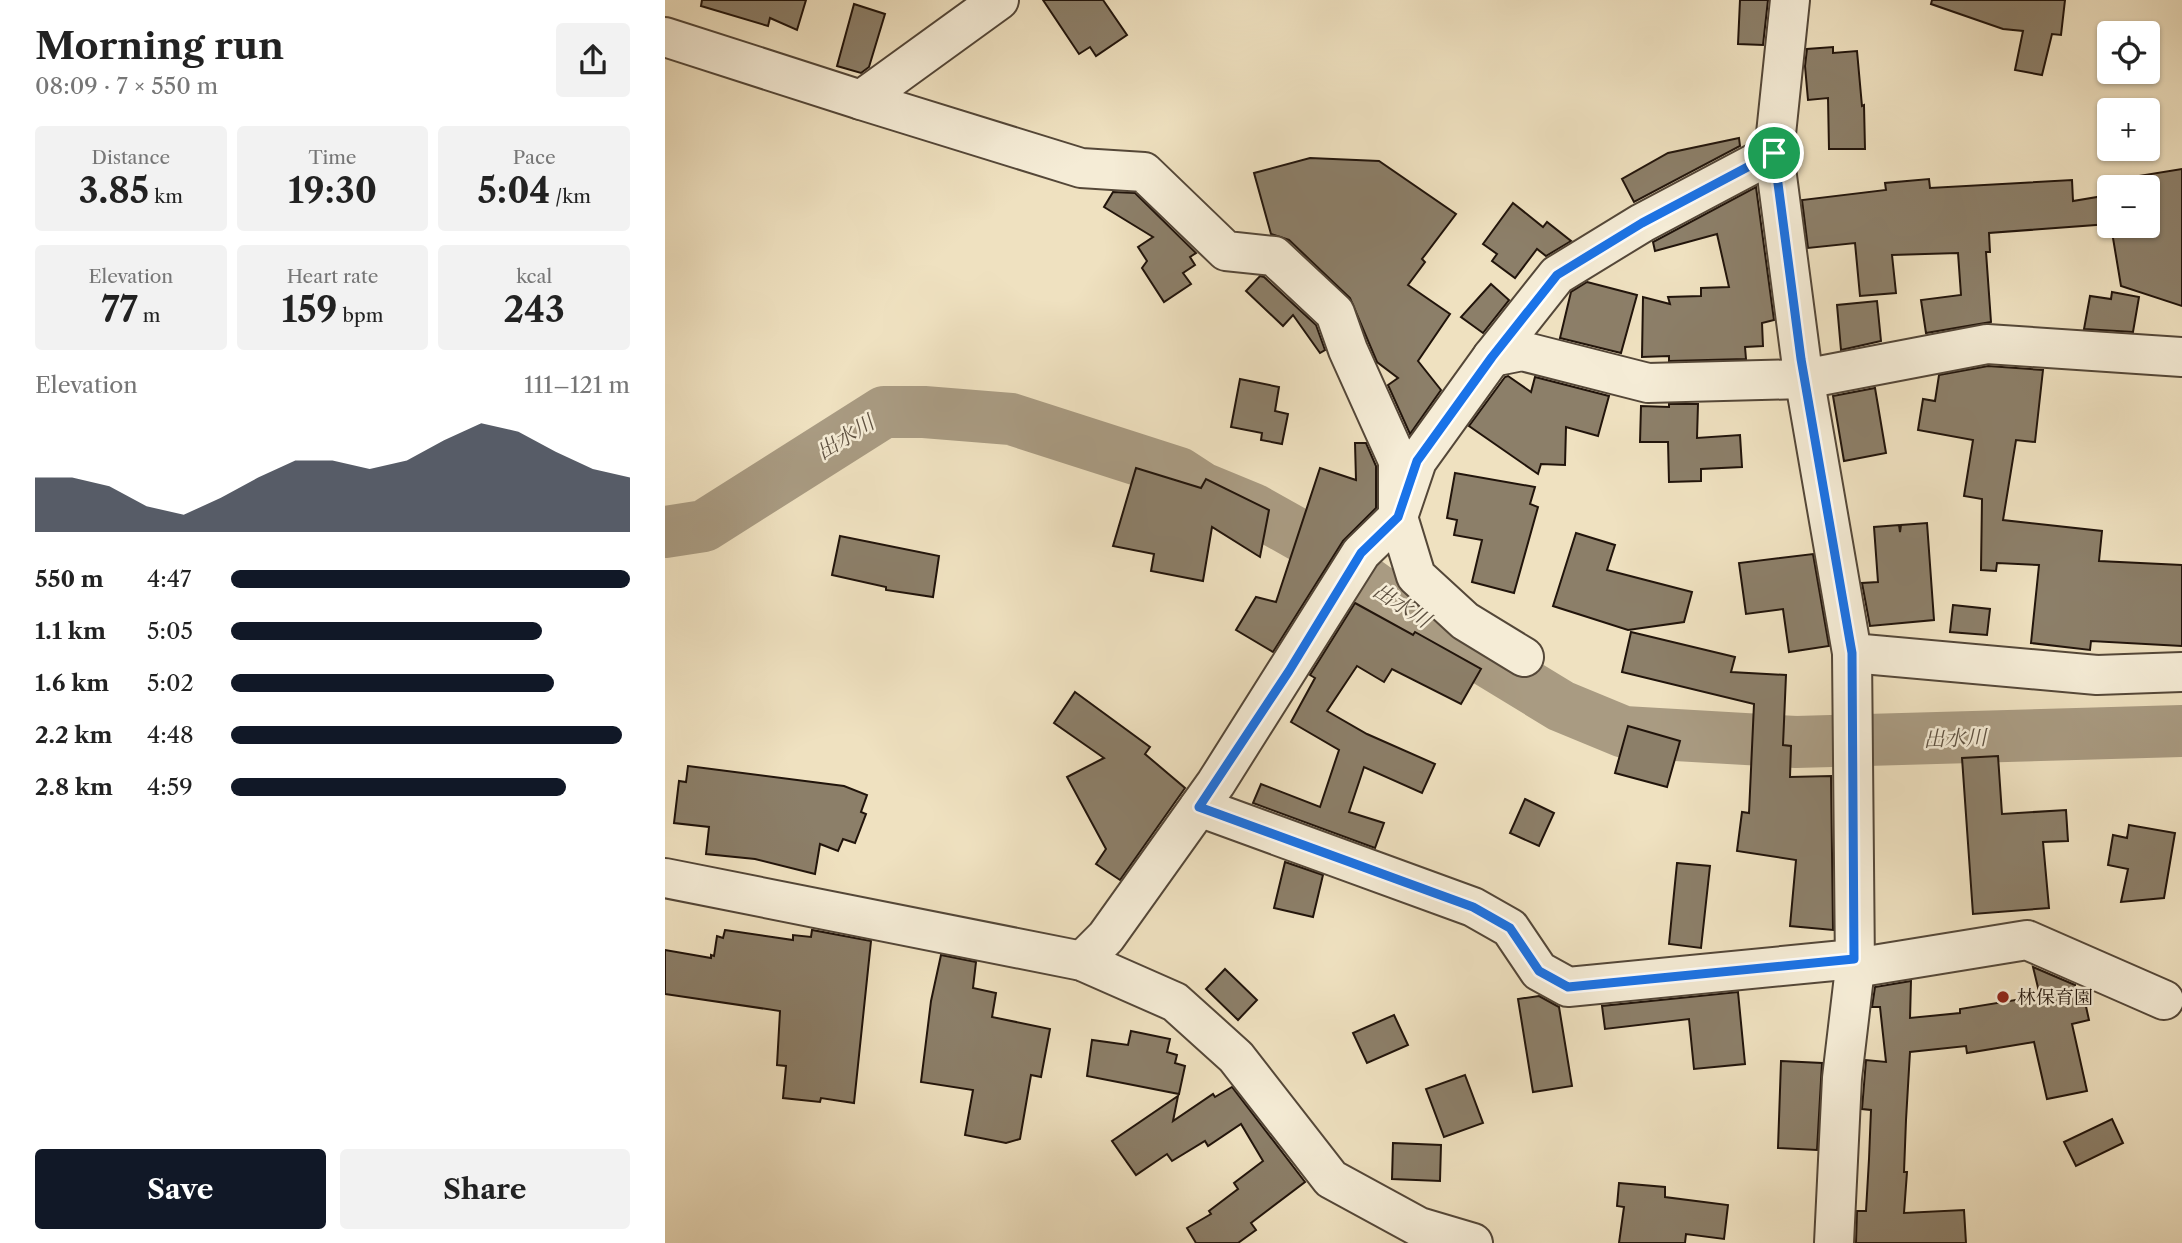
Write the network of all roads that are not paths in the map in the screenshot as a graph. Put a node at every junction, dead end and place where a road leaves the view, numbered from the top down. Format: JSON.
{"nodes":[{"id":1,"x":999,"y":0,"type":"edge"},
{"id":2,"x":1790,"y":0,"type":"edge"},
{"id":3,"x":665,"y":37,"type":"edge"},
{"id":4,"x":861,"y":100,"type":"junction"},
{"id":5,"x":1774,"y":153,"type":"junction"},
{"id":6,"x":1492,"y":357,"type":"junction"},
{"id":7,"x":2182,"y":357,"type":"edge"},
{"id":8,"x":1804,"y":379,"type":"junction"},
{"id":9,"x":1398,"y":517,"type":"junction"},
{"id":10,"x":1852,"y":653,"type":"junction"},
{"id":11,"x":1524,"y":657,"type":"dead end"},
{"id":12,"x":2182,"y":672,"type":"edge"},
{"id":13,"x":1199,"y":807,"type":"junction"},
{"id":14,"x":665,"y":878,"type":"edge"},
{"id":15,"x":1082,"y":961,"type":"junction"},
{"id":16,"x":1854,"y":963,"type":"junction"},
{"id":17,"x":2164,"y":1000,"type":"dead end"},
{"id":18,"x":1403,"y":1230,"type":"edge"},
{"id":19,"x":1473,"y":1243,"type":"edge"},
{"id":20,"x":1834,"y":1243,"type":"edge"}],
"edges":[{"from":1,"to":4,"type":"street"},
{"from":2,"to":5,"type":"street"},
{"from":3,"to":4,"type":"street"},
{"from":4,"to":9,"type":"street"},
{"from":5,"to":6,"type":"street"},
{"from":5,"to":8,"type":"street"},
{"from":6,"to":8,"type":"street"},
{"from":6,"to":9,"type":"street"},
{"from":7,"to":8,"type":"street"},
{"from":8,"to":10,"type":"street"},
{"from":9,"to":11,"type":"street"},
{"from":9,"to":13,"type":"street"},
{"from":10,"to":12,"type":"street"},
{"from":10,"to":16,"type":"street"},
{"from":13,"to":15,"type":"street"},
{"from":13,"to":16,"type":"street"},
{"from":14,"to":15,"type":"street"},
{"from":15,"to":18,"type":"street"},
{"from":16,"to":17,"type":"street"},
{"from":16,"to":20,"type":"street"},
{"from":18,"to":19,"type":"street"}]}
